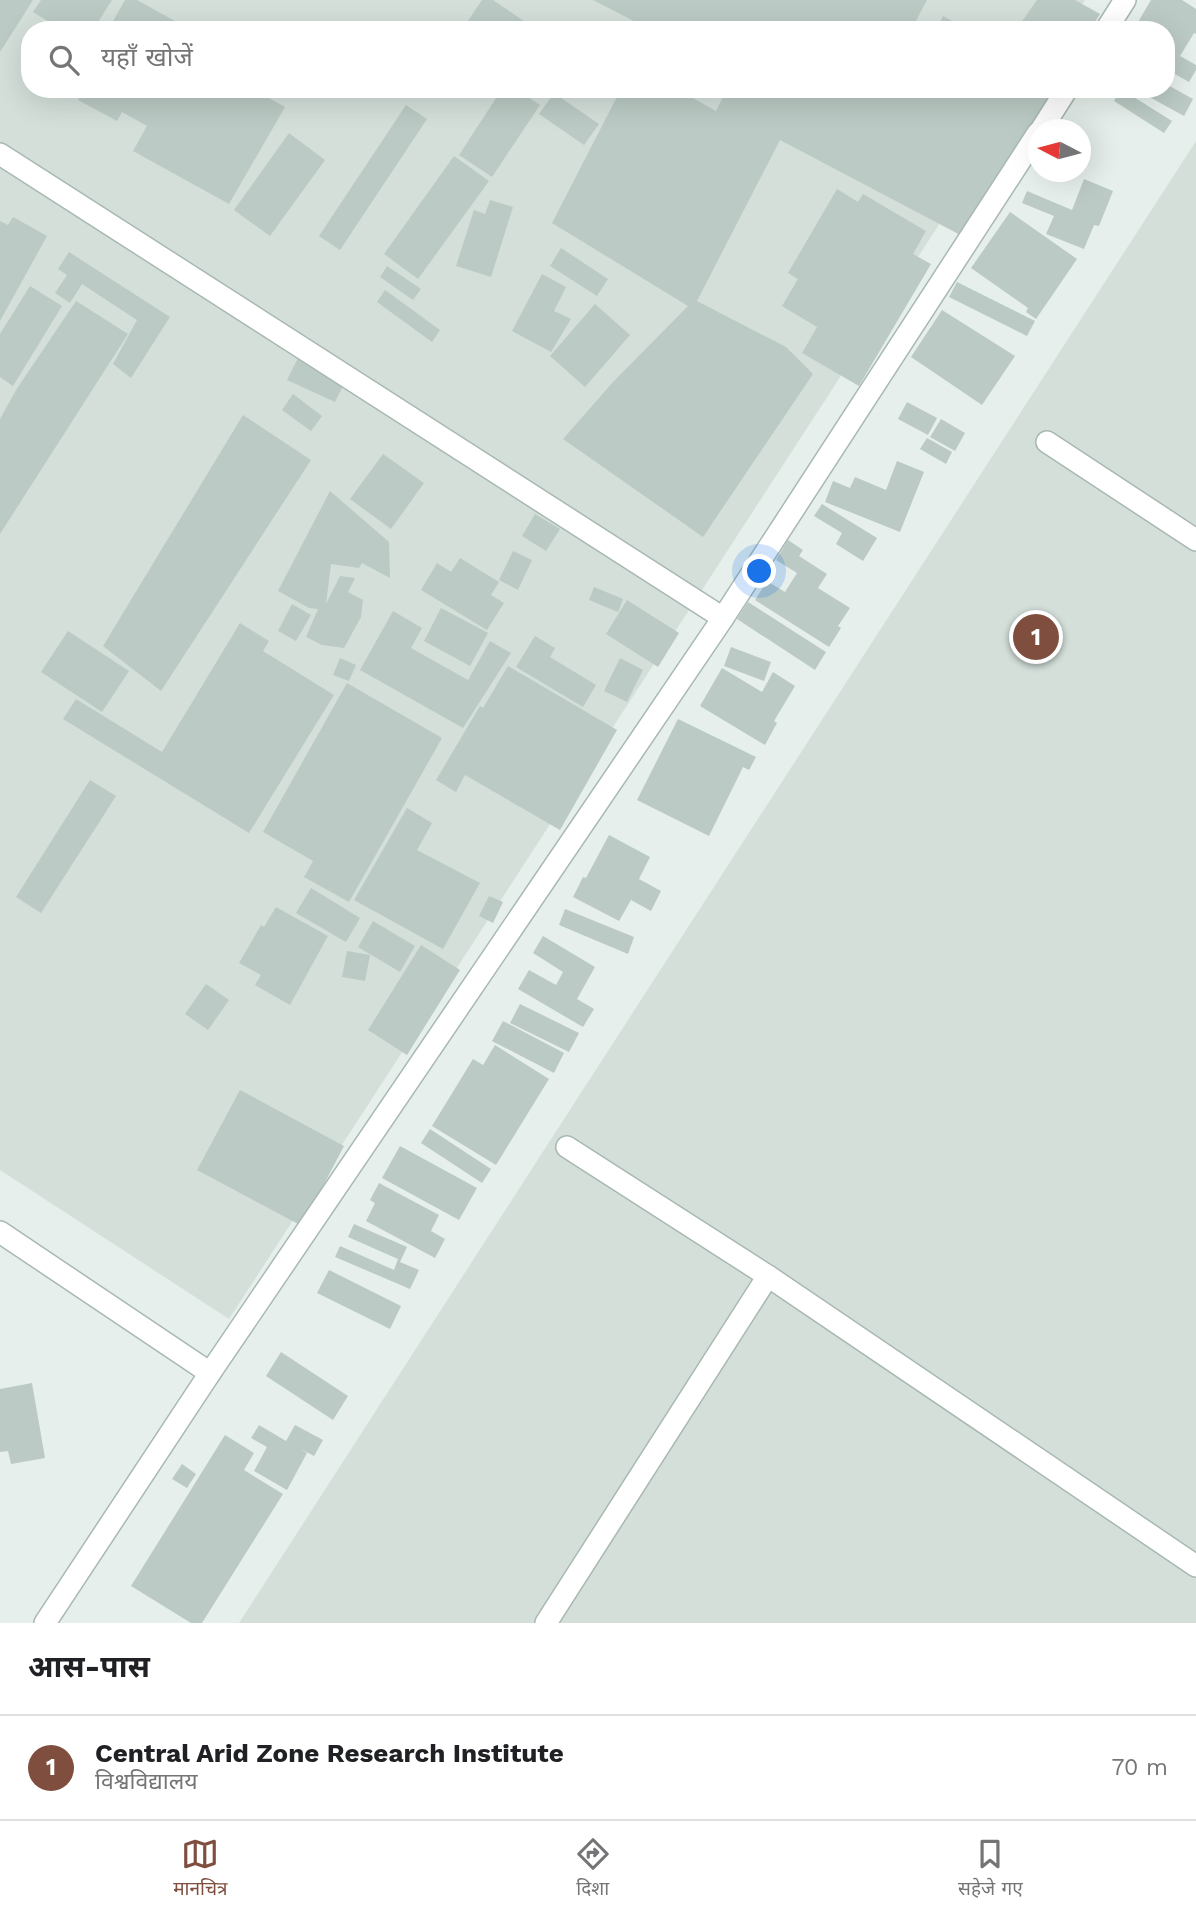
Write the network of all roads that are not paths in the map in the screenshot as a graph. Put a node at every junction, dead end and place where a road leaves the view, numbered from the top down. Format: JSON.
{"nodes":[{"id":1,"x":1125,"y":0,"type":"edge"},
{"id":2,"x":1112,"y":21,"type":"edge"},
{"id":3,"x":1061,"y":98,"type":"edge"},
{"id":4,"x":1048,"y":119,"type":"edge"},
{"id":5,"x":1028,"y":150,"type":"edge"},
{"id":6,"x":0,"y":154,"type":"edge"},
{"id":7,"x":1047,"y":442,"type":"dead end"},
{"id":8,"x":1196,"y":540,"type":"edge"},
{"id":9,"x":723,"y":618,"type":"junction"},
{"id":10,"x":567,"y":1147,"type":"dead end"},
{"id":11,"x":0,"y":1232,"type":"edge"},
{"id":12,"x":768,"y":1276,"type":"junction"},
{"id":13,"x":210,"y":1373,"type":"junction"},
{"id":14,"x":1196,"y":1566,"type":"edge"},
{"id":15,"x":45,"y":1623,"type":"edge"},
{"id":16,"x":546,"y":1623,"type":"edge"}],
"edges":[{"from":1,"to":2,"type":"street"},
{"from":3,"to":4,"type":"street"},
{"from":5,"to":9,"type":"street"},
{"from":6,"to":9,"type":"street"},
{"from":7,"to":8,"type":"street"},
{"from":9,"to":13,"type":"street"},
{"from":10,"to":12,"type":"street"},
{"from":11,"to":13,"type":"street"},
{"from":12,"to":14,"type":"street"},
{"from":12,"to":16,"type":"street"},
{"from":13,"to":15,"type":"street"}]}
